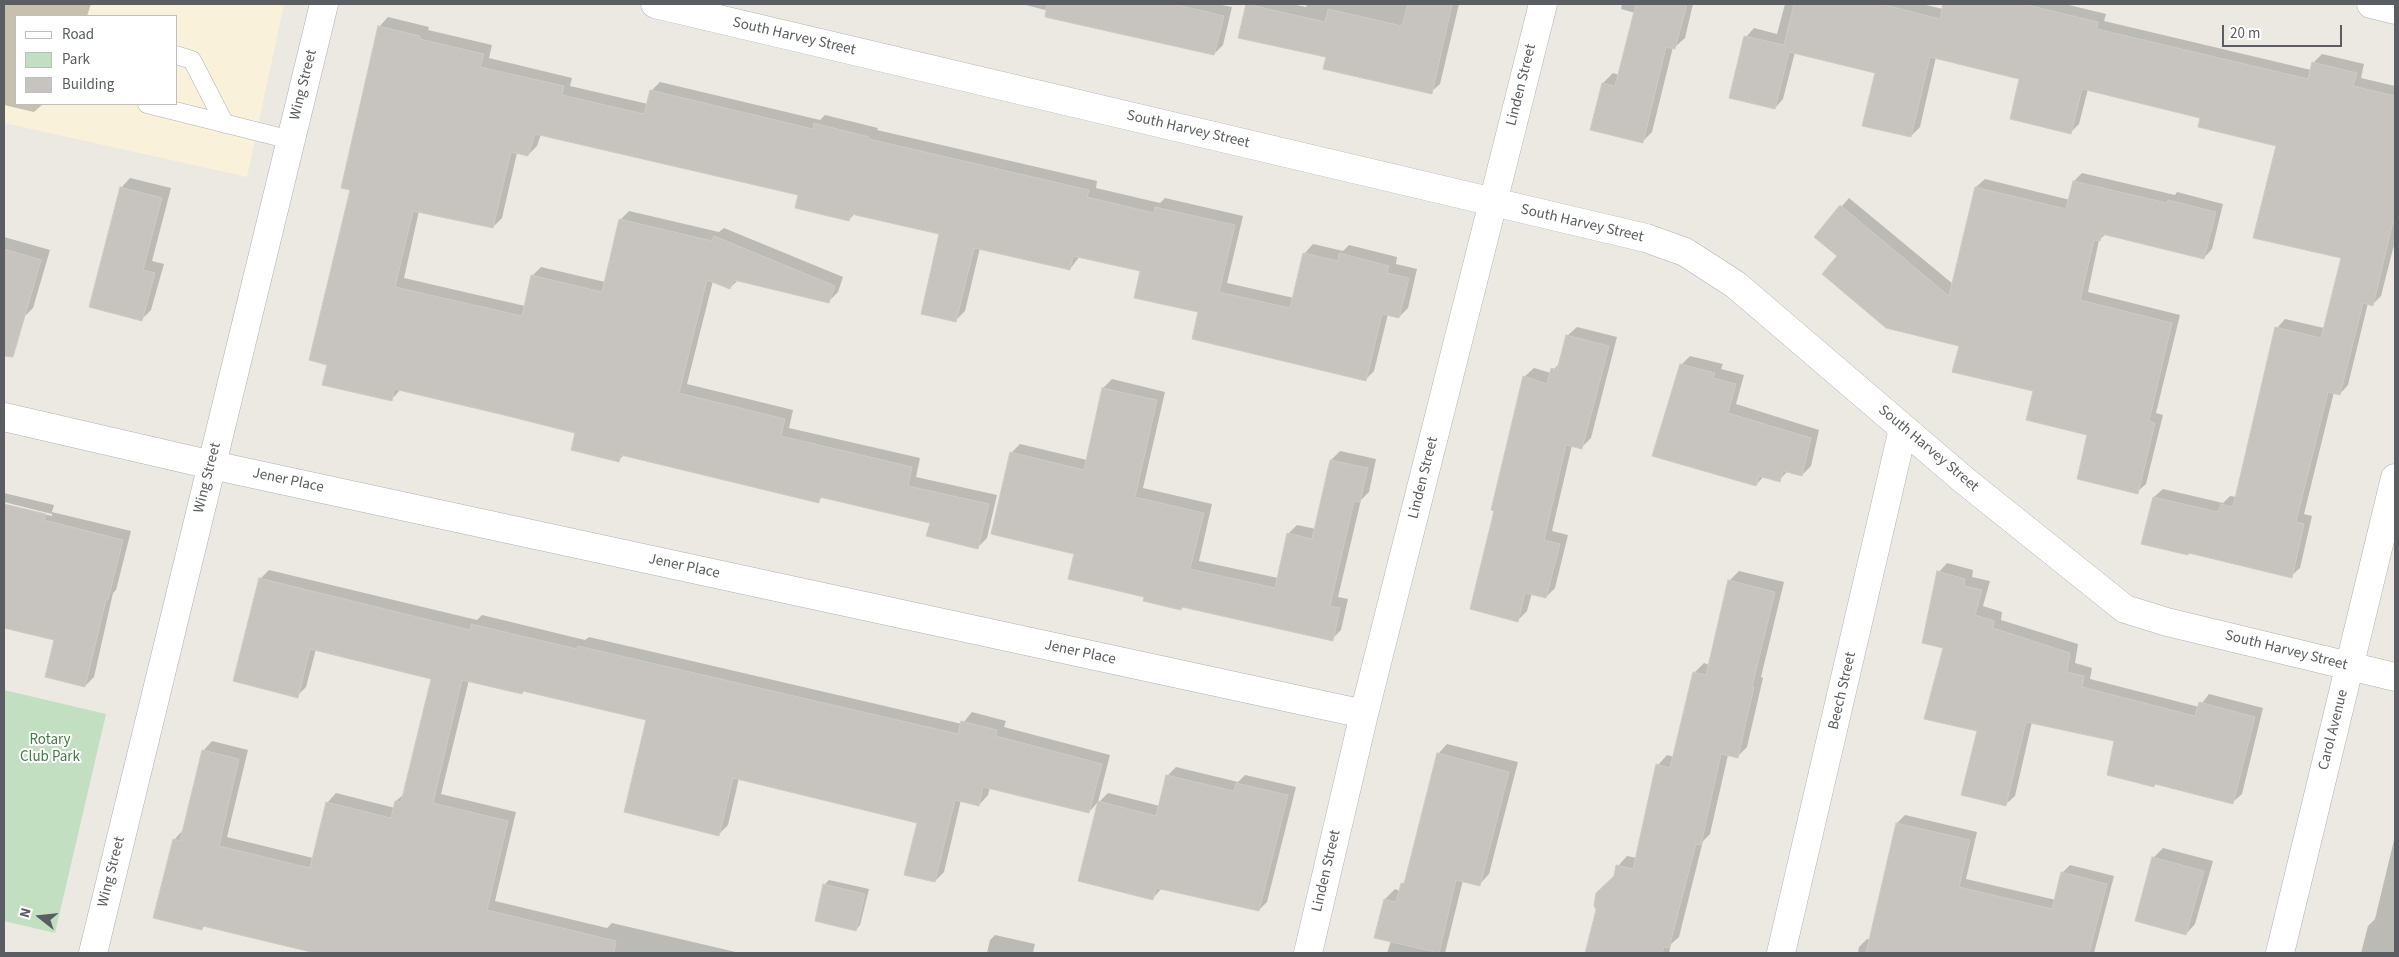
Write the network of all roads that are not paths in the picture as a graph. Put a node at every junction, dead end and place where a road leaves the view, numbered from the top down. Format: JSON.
{"nodes":[{"id":1,"x":324,"y":4,"type":"edge"},
{"id":2,"x":655,"y":4,"type":"edge"},
{"id":3,"x":1542,"y":4,"type":"edge"},
{"id":4,"x":2371,"y":4,"type":"edge"},
{"id":5,"x":2395,"y":10,"type":"edge"},
{"id":6,"x":178,"y":56,"type":"edge"},
{"id":7,"x":151,"y":105,"type":"edge"},
{"id":8,"x":225,"y":124,"type":"junction"},
{"id":9,"x":291,"y":140,"type":"junction"},
{"id":10,"x":1494,"y":203,"type":"junction"},
{"id":11,"x":4,"y":417,"type":"edge"},
{"id":12,"x":1903,"y":428,"type":"junction"},
{"id":13,"x":212,"y":465,"type":"junction"},
{"id":14,"x":2395,"y":478,"type":"edge"},
{"id":15,"x":2350,"y":666,"type":"junction"},
{"id":16,"x":2395,"y":677,"type":"edge"},
{"id":17,"x":1364,"y":714,"type":"junction"},
{"id":18,"x":93,"y":953,"type":"edge"},
{"id":19,"x":1308,"y":953,"type":"edge"},
{"id":20,"x":1780,"y":953,"type":"edge"},
{"id":21,"x":2280,"y":953,"type":"edge"}],
"edges":[{"from":1,"to":9,"type":"street","name":"Wing Street"},
{"from":2,"to":10,"type":"street","name":"South Harvey Street"},
{"from":3,"to":10,"type":"street","name":"Linden Street"},
{"from":4,"to":5,"type":"street"},
{"from":6,"to":8,"type":"lane"},
{"from":7,"to":8,"type":"lane"},
{"from":8,"to":9,"type":"lane"},
{"from":9,"to":13,"type":"street","name":"Wing Street"},
{"from":10,"to":12,"type":"street","name":"South Harvey Street"},
{"from":10,"to":17,"type":"street","name":"Linden Street"},
{"from":11,"to":13,"type":"street","name":"Jener Place"},
{"from":12,"to":15,"type":"street","name":"South Harvey Street"},
{"from":12,"to":20,"type":"street","name":"Beech Street"},
{"from":13,"to":17,"type":"street","name":"Jener Place"},
{"from":13,"to":18,"type":"street","name":"Wing Street"},
{"from":14,"to":15,"type":"street","name":"Carol Avenue"},
{"from":15,"to":16,"type":"street","name":"South Harvey Street"},
{"from":15,"to":21,"type":"street","name":"Carol Avenue"},
{"from":17,"to":19,"type":"street","name":"Linden Street"}]}
